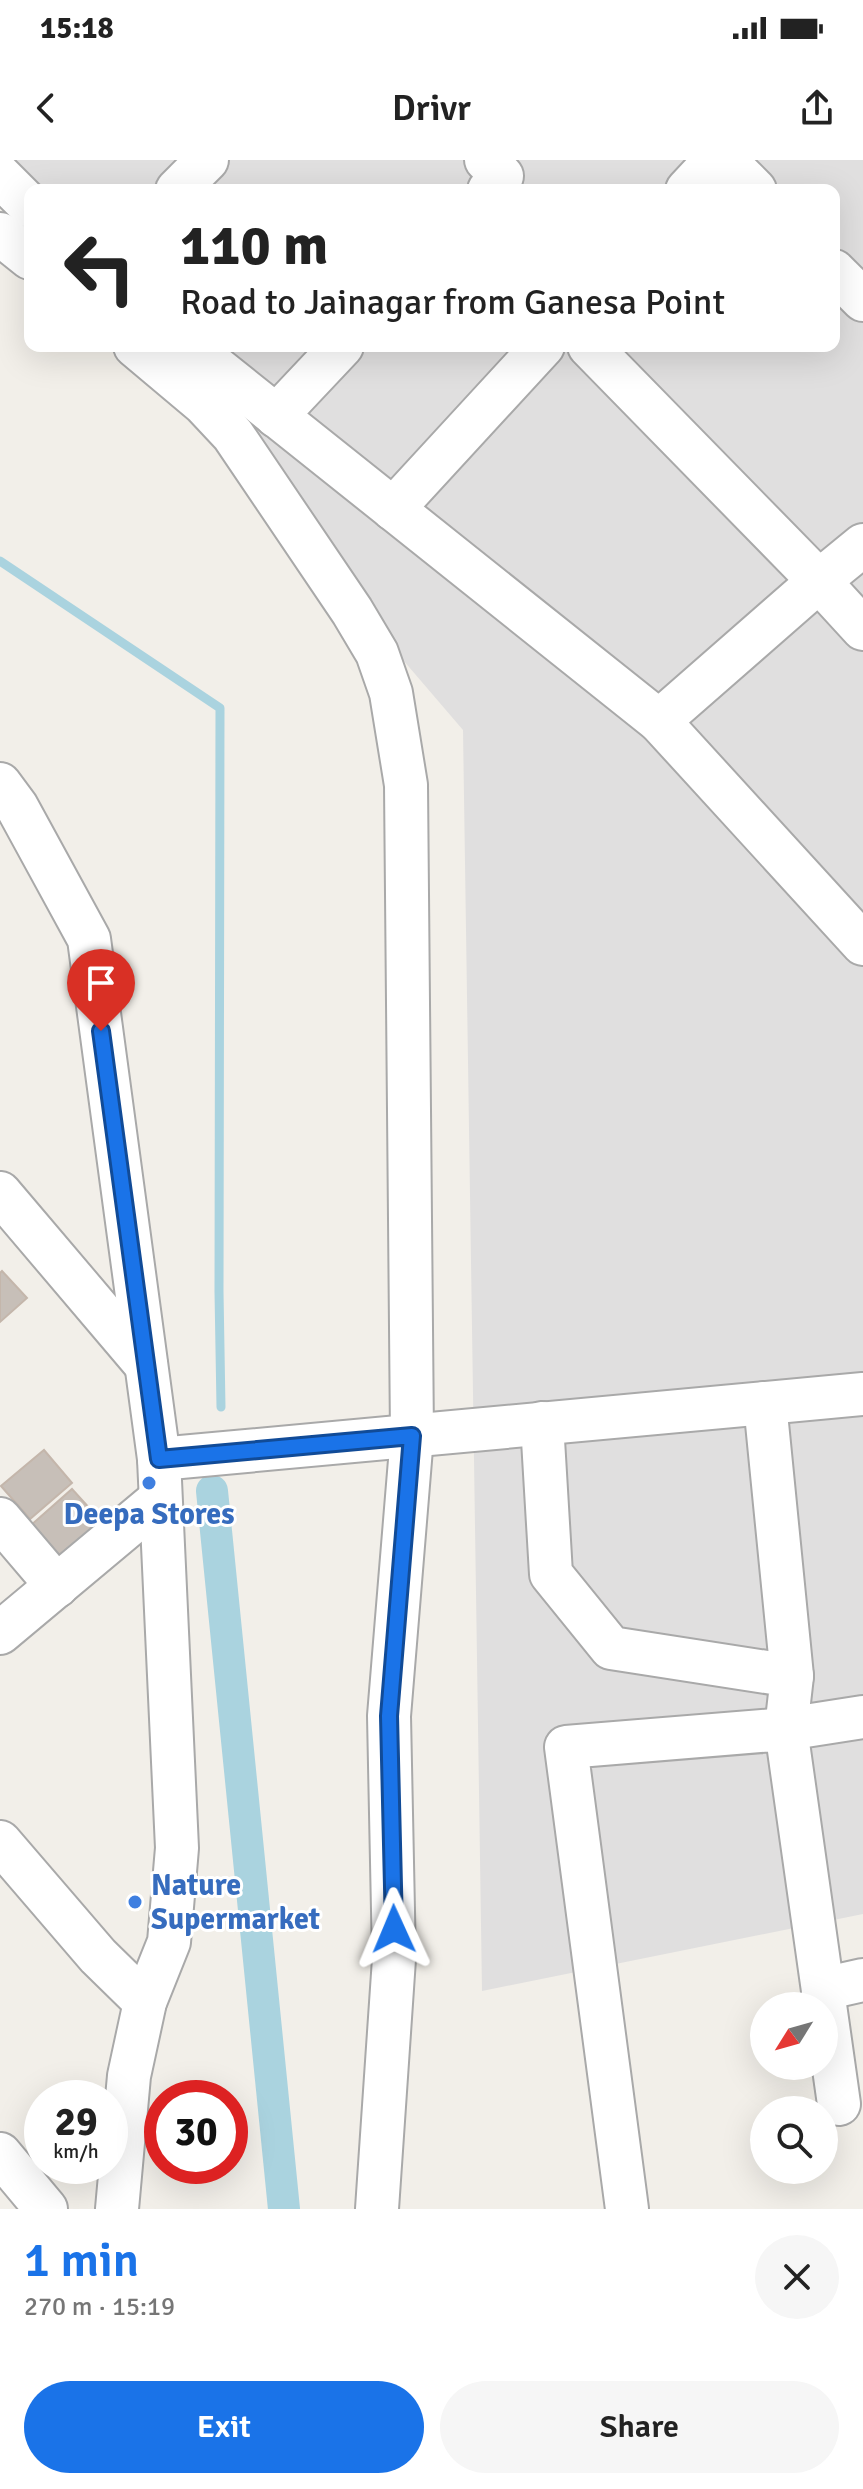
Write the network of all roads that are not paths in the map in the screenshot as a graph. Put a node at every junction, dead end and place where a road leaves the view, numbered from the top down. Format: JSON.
{"nodes":[{"id":1,"x":207,"y":160,"type":"edge"},
{"id":2,"x":486,"y":160,"type":"edge"},
{"id":3,"x":715,"y":160,"type":"edge"},
{"id":4,"x":725,"y":160,"type":"edge"},
{"id":5,"x":0,"y":176,"type":"edge"},
{"id":6,"x":183,"y":184,"type":"edge"},
{"id":7,"x":495,"y":184,"type":"edge"},
{"id":8,"x":693,"y":184,"type":"edge"},
{"id":9,"x":749,"y":184,"type":"edge"},
{"id":10,"x":24,"y":200,"type":"edge"},
{"id":11,"x":0,"y":234,"type":"edge"},
{"id":12,"x":24,"y":253,"type":"edge"},
{"id":13,"x":840,"y":277,"type":"edge"},
{"id":14,"x":863,"y":300,"type":"edge"},
{"id":15,"x":142,"y":352,"type":"edge"},
{"id":16,"x":196,"y":352,"type":"edge"},
{"id":17,"x":336,"y":352,"type":"edge"},
{"id":18,"x":537,"y":352,"type":"edge"},
{"id":19,"x":595,"y":352,"type":"edge"},
{"id":20,"x":276,"y":416,"type":"junction"},
{"id":21,"x":393,"y":509,"type":"junction"},
{"id":22,"x":863,"y":545,"type":"edge"},
{"id":23,"x":819,"y":581,"type":"junction"},
{"id":24,"x":863,"y":629,"type":"edge"},
{"id":25,"x":659,"y":721,"type":"junction"},
{"id":26,"x":6,"y":804,"type":"edge"},
{"id":27,"x":863,"y":944,"type":"edge"},
{"id":28,"x":0,"y":1193,"type":"edge"},
{"id":29,"x":146,"y":1365,"type":"junction"},
{"id":30,"x":863,"y":1394,"type":"edge"},
{"id":31,"x":765,"y":1403,"type":"junction"},
{"id":32,"x":542,"y":1423,"type":"junction"},
{"id":33,"x":412,"y":1436,"type":"junction"},
{"id":34,"x":159,"y":1459,"type":"junction"},
{"id":35,"x":159,"y":1500,"type":"junction"},
{"id":36,"x":0,"y":1519,"type":"edge"},
{"id":37,"x":57,"y":1586,"type":"junction"},
{"id":38,"x":0,"y":1633,"type":"edge"},
{"id":39,"x":792,"y":1676,"type":"junction"},
{"id":40,"x":863,"y":1717,"type":"edge"},
{"id":41,"x":786,"y":1729,"type":"junction"},
{"id":42,"x":0,"y":1842,"type":"edge"},
{"id":43,"x":863,"y":1980,"type":"edge"},
{"id":44,"x":823,"y":1989,"type":"junction"},
{"id":45,"x":145,"y":2002,"type":"junction"},
{"id":46,"x":839,"y":2104,"type":"dead end"},
{"id":47,"x":0,"y":2154,"type":"edge"},
{"id":48,"x":46,"y":2209,"type":"edge"},
{"id":49,"x":117,"y":2209,"type":"edge"},
{"id":50,"x":377,"y":2209,"type":"edge"},
{"id":51,"x":627,"y":2209,"type":"edge"}],
"edges":[{"from":1,"to":6,"type":"street"},
{"from":2,"to":7,"type":"street"},
{"from":3,"to":8,"type":"street"},
{"from":4,"to":9,"type":"street"},
{"from":5,"to":10,"type":"street"},
{"from":11,"to":12,"type":"street"},
{"from":13,"to":14,"type":"street"},
{"from":15,"to":33,"type":"street"},
{"from":16,"to":20,"type":"street"},
{"from":17,"to":20,"type":"street"},
{"from":18,"to":21,"type":"street"},
{"from":19,"to":23,"type":"street"},
{"from":20,"to":21,"type":"street"},
{"from":21,"to":25,"type":"street"},
{"from":22,"to":23,"type":"street"},
{"from":23,"to":24,"type":"street"},
{"from":23,"to":25,"type":"street"},
{"from":25,"to":27,"type":"street"},
{"from":26,"to":29,"type":"street"},
{"from":28,"to":29,"type":"street"},
{"from":29,"to":34,"type":"street"},
{"from":30,"to":31,"type":"street"},
{"from":31,"to":32,"type":"street"},
{"from":31,"to":39,"type":"street"},
{"from":32,"to":33,"type":"street"},
{"from":32,"to":39,"type":"street"},
{"from":33,"to":34,"type":"street"},
{"from":33,"to":50,"type":"street"},
{"from":34,"to":35,"type":"street"},
{"from":35,"to":37,"type":"street"},
{"from":35,"to":45,"type":"street"},
{"from":36,"to":37,"type":"street"},
{"from":37,"to":38,"type":"street"},
{"from":39,"to":41,"type":"street"},
{"from":40,"to":41,"type":"street"},
{"from":41,"to":44,"type":"street"},
{"from":41,"to":51,"type":"street"},
{"from":42,"to":45,"type":"street"},
{"from":43,"to":44,"type":"street"},
{"from":44,"to":46,"type":"street"},
{"from":45,"to":49,"type":"street"},
{"from":47,"to":48,"type":"street"}]}
